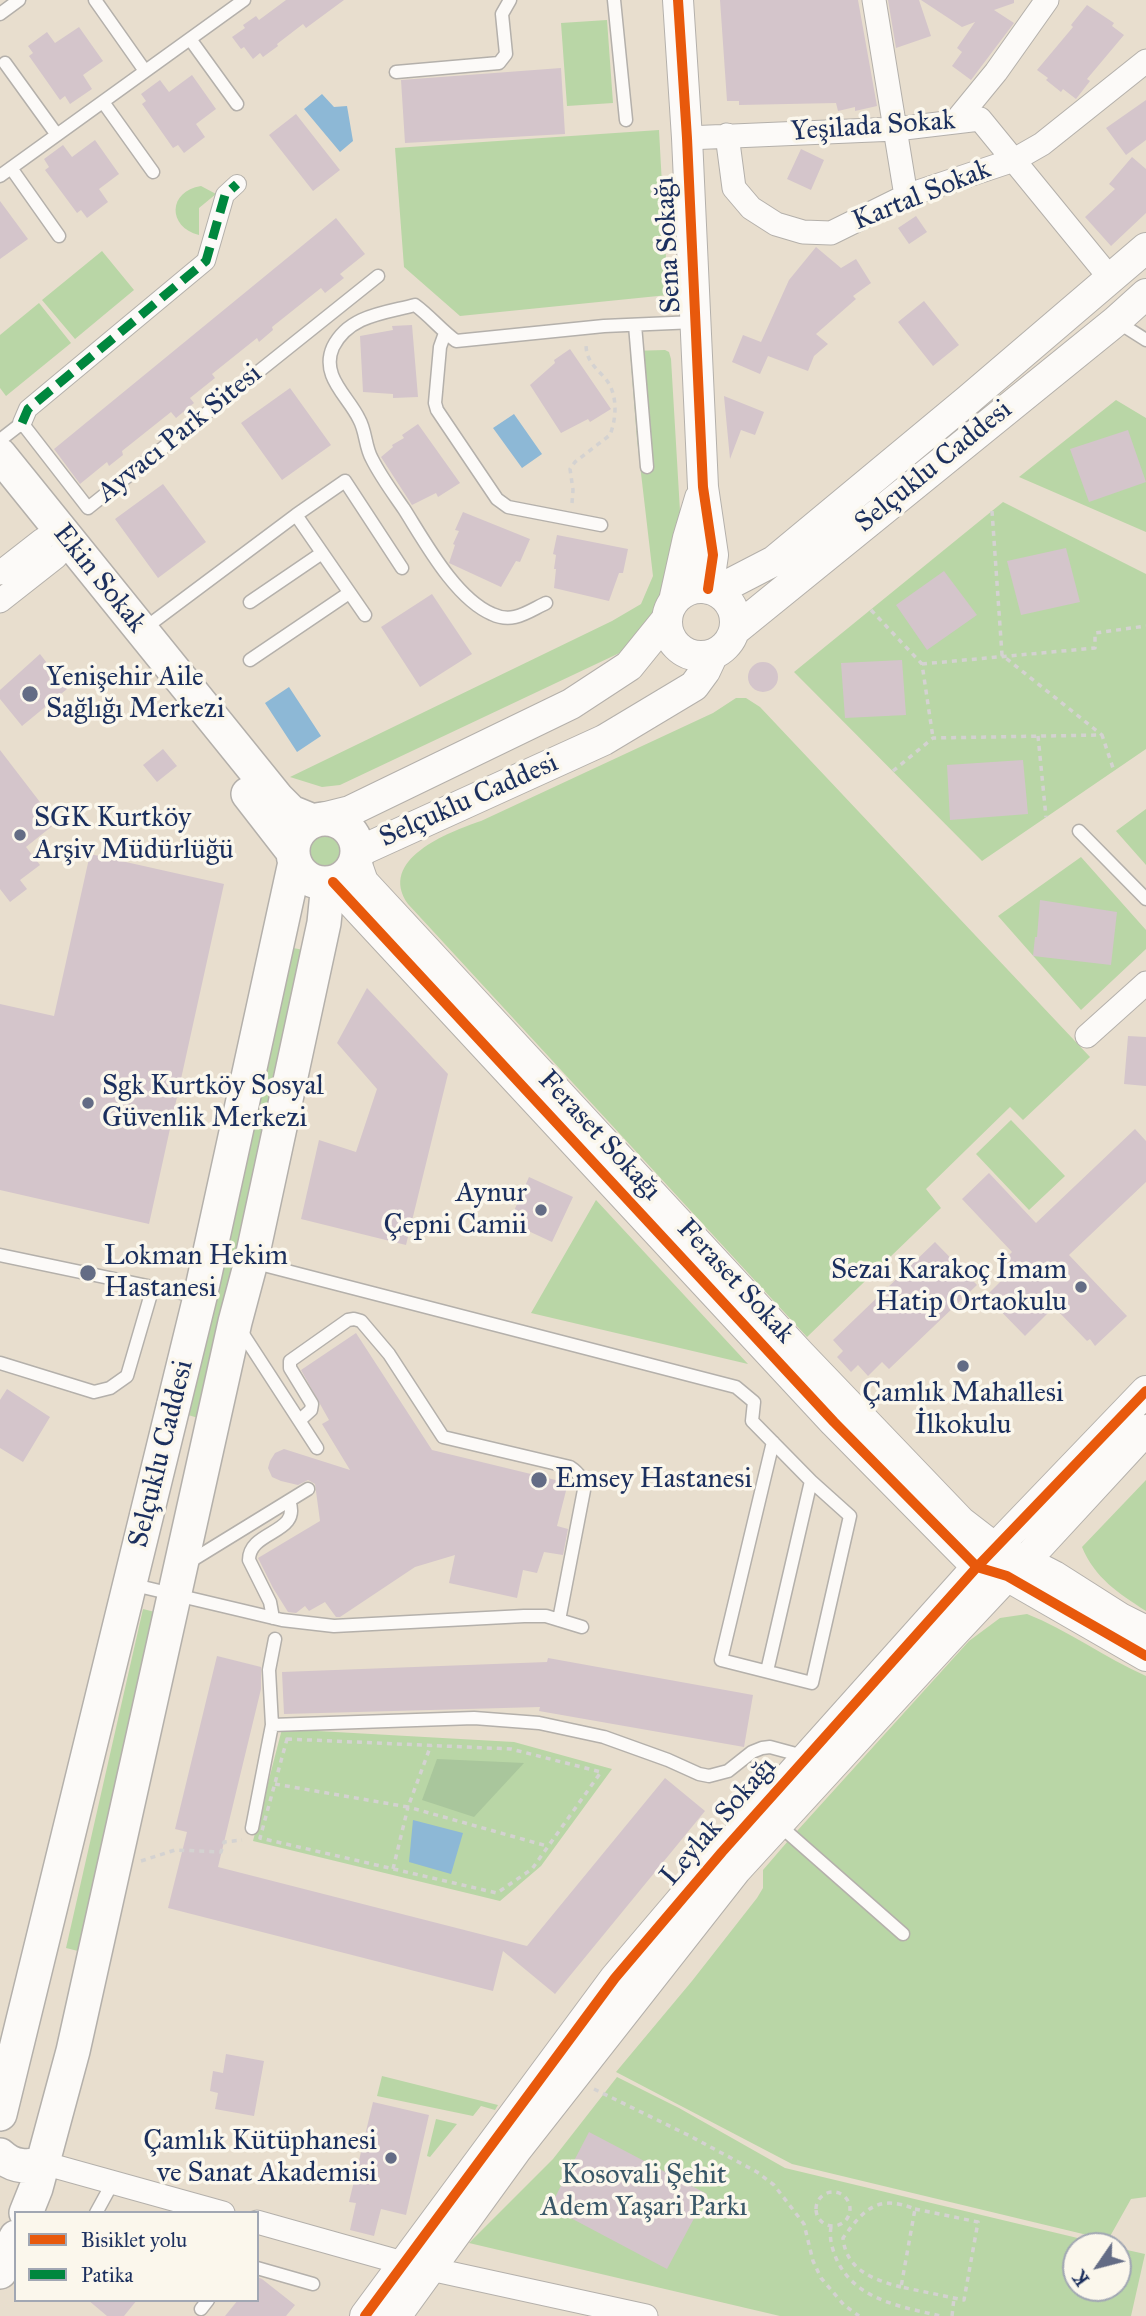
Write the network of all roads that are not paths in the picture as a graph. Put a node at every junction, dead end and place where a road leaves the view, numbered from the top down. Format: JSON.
{"nodes":[{"id":1,"x":19,"y":0,"type":"edge"},
{"id":2,"x":95,"y":0,"type":"edge"},
{"id":3,"x":244,"y":0,"type":"edge"},
{"id":4,"x":510,"y":0,"type":"edge"},
{"id":5,"x":614,"y":0,"type":"edge"},
{"id":6,"x":678,"y":0,"type":"edge"},
{"id":7,"x":874,"y":0,"type":"edge"},
{"id":8,"x":1047,"y":0,"type":"edge"},
{"id":9,"x":0,"y":14,"type":"edge"},
{"id":10,"x":190,"y":39,"type":"junction"},
{"id":11,"x":1146,"y":61,"type":"edge"},
{"id":12,"x":5,"y":63,"type":"dead end"},
{"id":13,"x":145,"y":71,"type":"junction"},
{"id":14,"x":396,"y":72,"type":"dead end"},
{"id":15,"x":103,"y":102,"type":"junction"},
{"id":16,"x":237,"y":104,"type":"dead end"},
{"id":17,"x":626,"y":120,"type":"dead end"},
{"id":18,"x":955,"y":122,"type":"junction"},
{"id":19,"x":896,"y":129,"type":"junction"},
{"id":20,"x":57,"y":135,"type":"junction"},
{"id":21,"x":727,"y":135,"type":"junction"},
{"id":22,"x":687,"y":138,"type":"junction"},
{"id":23,"x":1014,"y":160,"type":"junction"},
{"id":24,"x":11,"y":168,"type":"junction"},
{"id":25,"x":153,"y":172,"type":"dead end"},
{"id":26,"x":0,"y":176,"type":"edge"},
{"id":27,"x":237,"y":184,"type":"dead end"},
{"id":28,"x":906,"y":196,"type":"junction"},
{"id":29,"x":59,"y":236,"type":"dead end"},
{"id":30,"x":1146,"y":248,"type":"edge"},
{"id":31,"x":378,"y":276,"type":"dead end"},
{"id":32,"x":1110,"y":278,"type":"junction"},
{"id":33,"x":1132,"y":307,"type":"edge"},
{"id":34,"x":695,"y":321,"type":"junction"},
{"id":35,"x":635,"y":325,"type":"junction"},
{"id":36,"x":445,"y":334,"type":"junction"},
{"id":37,"x":1146,"y":340,"type":"edge"},
{"id":38,"x":22,"y":423,"type":"junction"},
{"id":39,"x":0,"y":440,"type":"edge"},
{"id":40,"x":0,"y":455,"type":"edge"},
{"id":41,"x":647,"y":467,"type":"dead end"},
{"id":42,"x":0,"y":487,"type":"edge"},
{"id":43,"x":703,"y":487,"type":"junction"},
{"id":44,"x":296,"y":514,"type":"junction"},
{"id":45,"x":601,"y":525,"type":"dead end"},
{"id":46,"x":54,"y":544,"type":"junction"},
{"id":47,"x":322,"y":553,"type":"junction"},
{"id":48,"x":402,"y":568,"type":"dead end"},
{"id":49,"x":0,"y":573,"type":"edge"},
{"id":50,"x":712,"y":590,"type":"junction"},
{"id":51,"x":349,"y":593,"type":"junction"},
{"id":52,"x":0,"y":601,"type":"edge"},
{"id":53,"x":250,"y":603,"type":"dead end"},
{"id":54,"x":546,"y":603,"type":"dead end"},
{"id":55,"x":671,"y":610,"type":"junction"},
{"id":56,"x":365,"y":615,"type":"dead end"},
{"id":57,"x":735,"y":630,"type":"junction"},
{"id":58,"x":141,"y":631,"type":"junction"},
{"id":59,"x":713,"y":654,"type":"junction"},
{"id":60,"x":250,"y":660,"type":"dead end"},
{"id":61,"x":318,"y":820,"type":"junction"},
{"id":62,"x":1079,"y":831,"type":"dead end"},
{"id":63,"x":294,"y":857,"type":"junction"},
{"id":64,"x":344,"y":870,"type":"junction"},
{"id":65,"x":1146,"y":899,"type":"edge"},
{"id":66,"x":1146,"y":983,"type":"edge"},
{"id":67,"x":1087,"y":1036,"type":"dead end"},
{"id":68,"x":0,"y":1255,"type":"edge"},
{"id":69,"x":251,"y":1262,"type":"junction"},
{"id":70,"x":153,"y":1287,"type":"junction"},
{"id":71,"x":200,"y":1297,"type":"junction"},
{"id":72,"x":235,"y":1322,"type":"junction"},
{"id":73,"x":0,"y":1363,"type":"edge"},
{"id":74,"x":1146,"y":1391,"type":"edge"},
{"id":75,"x":300,"y":1420,"type":"junction"},
{"id":76,"x":1146,"y":1430,"type":"edge"},
{"id":77,"x":772,"y":1442,"type":"junction"},
{"id":78,"x":317,"y":1448,"type":"dead end"},
{"id":79,"x":811,"y":1481,"type":"junction"},
{"id":80,"x":308,"y":1489,"type":"dead end"},
{"id":81,"x":289,"y":1501,"type":"junction"},
{"id":82,"x":1001,"y":1563,"type":"junction"},
{"id":83,"x":177,"y":1582,"type":"junction"},
{"id":84,"x":131,"y":1584,"type":"junction"},
{"id":85,"x":273,"y":1618,"type":"junction"},
{"id":86,"x":559,"y":1620,"type":"junction"},
{"id":87,"x":582,"y":1627,"type":"dead end"},
{"id":88,"x":1146,"y":1631,"type":"edge"},
{"id":89,"x":275,"y":1639,"type":"dead end"},
{"id":90,"x":1146,"y":1656,"type":"edge"},
{"id":91,"x":766,"y":1671,"type":"junction"},
{"id":92,"x":272,"y":1725,"type":"junction"},
{"id":93,"x":807,"y":1757,"type":"junction"},
{"id":94,"x":778,"y":1823,"type":"junction"},
{"id":95,"x":256,"y":1833,"type":"road end"},
{"id":96,"x":903,"y":1934,"type":"dead end"},
{"id":97,"x":9,"y":2049,"type":"edge"},
{"id":98,"x":69,"y":2064,"type":"junction"},
{"id":99,"x":0,"y":2114,"type":"edge"},
{"id":100,"x":0,"y":2155,"type":"edge"},
{"id":101,"x":43,"y":2163,"type":"junction"},
{"id":102,"x":113,"y":2182,"type":"junction"},
{"id":103,"x":27,"y":2211,"type":"edge"},
{"id":104,"x":97,"y":2211,"type":"edge"},
{"id":105,"x":216,"y":2211,"type":"edge"},
{"id":106,"x":259,"y":2223,"type":"edge"},
{"id":107,"x":14,"y":2241,"type":"edge"},
{"id":108,"x":416,"y":2266,"type":"junction"},
{"id":109,"x":259,"y":2269,"type":"edge"},
{"id":110,"x":0,"y":2272,"type":"edge"},
{"id":111,"x":313,"y":2284,"type":"dead end"},
{"id":112,"x":365,"y":2316,"type":"edge"},
{"id":113,"x":396,"y":2316,"type":"edge"},
{"id":114,"x":646,"y":2316,"type":"edge"}],
"edges":[{"from":1,"to":9,"type":"lane"},
{"from":2,"to":13,"type":"lane"},
{"from":3,"to":10,"type":"lane"},
{"from":4,"to":14,"type":"lane"},
{"from":5,"to":17,"type":"lane"},
{"from":6,"to":22,"type":"street","name":"Sena Sokağı"},
{"from":7,"to":19,"type":"street"},
{"from":8,"to":18,"type":"street"},
{"from":10,"to":13,"type":"lane"},
{"from":10,"to":16,"type":"lane"},
{"from":11,"to":23,"type":"street","name":"Kartal Sokak"},
{"from":12,"to":20,"type":"lane"},
{"from":13,"to":15,"type":"lane"},
{"from":15,"to":20,"type":"lane"},
{"from":15,"to":25,"type":"lane"},
{"from":18,"to":19,"type":"street","name":"Yeşilada Sokak"},
{"from":18,"to":23,"type":"street","name":"Yeşilada Sokak"},
{"from":19,"to":21,"type":"street","name":"Yeşilada Sokak"},
{"from":19,"to":28,"type":"street"},
{"from":20,"to":24,"type":"lane"},
{"from":21,"to":22,"type":"street","name":"Yeşilada Sokak"},
{"from":21,"to":28,"type":"street","name":"Kartal Sokak"},
{"from":22,"to":34,"type":"street","name":"Sena Sokağı"},
{"from":23,"to":28,"type":"street","name":"Kartal Sokak"},
{"from":23,"to":32,"type":"street","name":"Yeşilada Sokak"},
{"from":24,"to":26,"type":"lane"},
{"from":24,"to":29,"type":"lane"},
{"from":27,"to":38,"type":"street"},
{"from":30,"to":32,"type":"street","name":"Selçuklu Caddesi"},
{"from":31,"to":38,"type":"lane","name":"Ayvacı Park Sitesi"},
{"from":32,"to":33,"type":"street"},
{"from":32,"to":50,"type":"street","name":"Selçuklu Caddesi"},
{"from":33,"to":37,"type":"lane"},
{"from":33,"to":57,"type":"street","name":"Selçuklu Caddesi"},
{"from":34,"to":35,"type":"lane"},
{"from":34,"to":43,"type":"street","name":"Sena Sokağı"},
{"from":35,"to":36,"type":"lane"},
{"from":35,"to":41,"type":"lane"},
{"from":36,"to":45,"type":"lane"},
{"from":36,"to":54,"type":"lane"},
{"from":38,"to":39,"type":"lane"},
{"from":40,"to":46,"type":"main road","name":"Ekin Sokak"},
{"from":42,"to":46,"type":"main road","name":"Ekin Sokak"},
{"from":43,"to":50,"type":"street"},
{"from":43,"to":55,"type":"street"},
{"from":44,"to":47,"type":"lane"},
{"from":44,"to":48,"type":"lane"},
{"from":44,"to":58,"type":"lane"},
{"from":46,"to":49,"type":"street"},
{"from":46,"to":52,"type":"street"},
{"from":46,"to":58,"type":"main road","name":"Ekin Sokak"},
{"from":46,"to":63,"type":"main road","name":"Ekin Sokak"},
{"from":47,"to":51,"type":"lane"},
{"from":47,"to":53,"type":"lane"},
{"from":50,"to":55,"type":"street"},
{"from":50,"to":57,"type":"street"},
{"from":51,"to":56,"type":"lane"},
{"from":51,"to":60,"type":"lane"},
{"from":55,"to":59,"type":"street"},
{"from":55,"to":61,"type":"street","name":"Selçuklu Caddesi"},
{"from":57,"to":59,"type":"street"},
{"from":58,"to":61,"type":"main road","name":"Ekin Sokak"},
{"from":59,"to":64,"type":"street","name":"Selçuklu Caddesi"},
{"from":61,"to":63,"type":"main road"},
{"from":61,"to":64,"type":"main road"},
{"from":62,"to":65,"type":"lane"},
{"from":63,"to":64,"type":"main road"},
{"from":63,"to":71,"type":"main road","name":"Selçuklu Caddesi"},
{"from":64,"to":69,"type":"main road","name":"Selçuklu Caddesi"},
{"from":64,"to":82,"type":"street","name":"Feraset Sokak"},
{"from":66,"to":67,"type":"street"},
{"from":68,"to":70,"type":"lane"},
{"from":69,"to":72,"type":"main road","name":"Selçuklu Caddesi"},
{"from":69,"to":77,"type":"lane"},
{"from":70,"to":71,"type":"lane"},
{"from":70,"to":73,"type":"lane"},
{"from":71,"to":84,"type":"main road","name":"Selçuklu Caddesi"},
{"from":72,"to":75,"type":"lane"},
{"from":72,"to":83,"type":"main road","name":"Selçuklu Caddesi"},
{"from":74,"to":82,"type":"street","name":"Leylak Sokağı"},
{"from":75,"to":78,"type":"lane"},
{"from":75,"to":86,"type":"lane"},
{"from":76,"to":82,"type":"street","name":"Leylak Sokağı"},
{"from":77,"to":79,"type":"lane"},
{"from":77,"to":91,"type":"lane"},
{"from":79,"to":91,"type":"lane"},
{"from":79,"to":91,"type":"lane"},
{"from":80,"to":81,"type":"lane"},
{"from":81,"to":83,"type":"lane"},
{"from":81,"to":85,"type":"lane"},
{"from":82,"to":88,"type":"street"},
{"from":82,"to":90,"type":"street","name":"Feraset Sokak"},
{"from":82,"to":93,"type":"street","name":"Leylak Sokağı"},
{"from":82,"to":94,"type":"street","name":"Leylak Sokağı"},
{"from":83,"to":84,"type":"lane"},
{"from":83,"to":85,"type":"lane"},
{"from":83,"to":98,"type":"main road","name":"Selçuklu Caddesi"},
{"from":84,"to":97,"type":"main road","name":"Selçuklu Caddesi"},
{"from":85,"to":86,"type":"lane"},
{"from":86,"to":87,"type":"lane"},
{"from":89,"to":92,"type":"lane"},
{"from":92,"to":93,"type":"lane"},
{"from":92,"to":95,"type":"lane"},
{"from":93,"to":108,"type":"street","name":"Leylak Sokağı"},
{"from":94,"to":96,"type":"lane"},
{"from":94,"to":108,"type":"street","name":"Leylak Sokağı"},
{"from":97,"to":98,"type":"main road"},
{"from":97,"to":99,"type":"main road","name":"Selçuklu Caddesi"},
{"from":98,"to":101,"type":"main road","name":"Selçuklu Caddesi"},
{"from":100,"to":101,"type":"main road"},
{"from":101,"to":102,"type":"street"},
{"from":101,"to":103,"type":"main road","name":"Selçuklu Caddesi"},
{"from":102,"to":104,"type":"lane"},
{"from":102,"to":105,"type":"street"},
{"from":106,"to":108,"type":"street"},
{"from":107,"to":110,"type":"main road"},
{"from":108,"to":112,"type":"street","name":"Leylak Sokağı"},
{"from":108,"to":113,"type":"street","name":"Leylak Sokağı"},
{"from":108,"to":114,"type":"street"},
{"from":109,"to":111,"type":"lane"}]}
